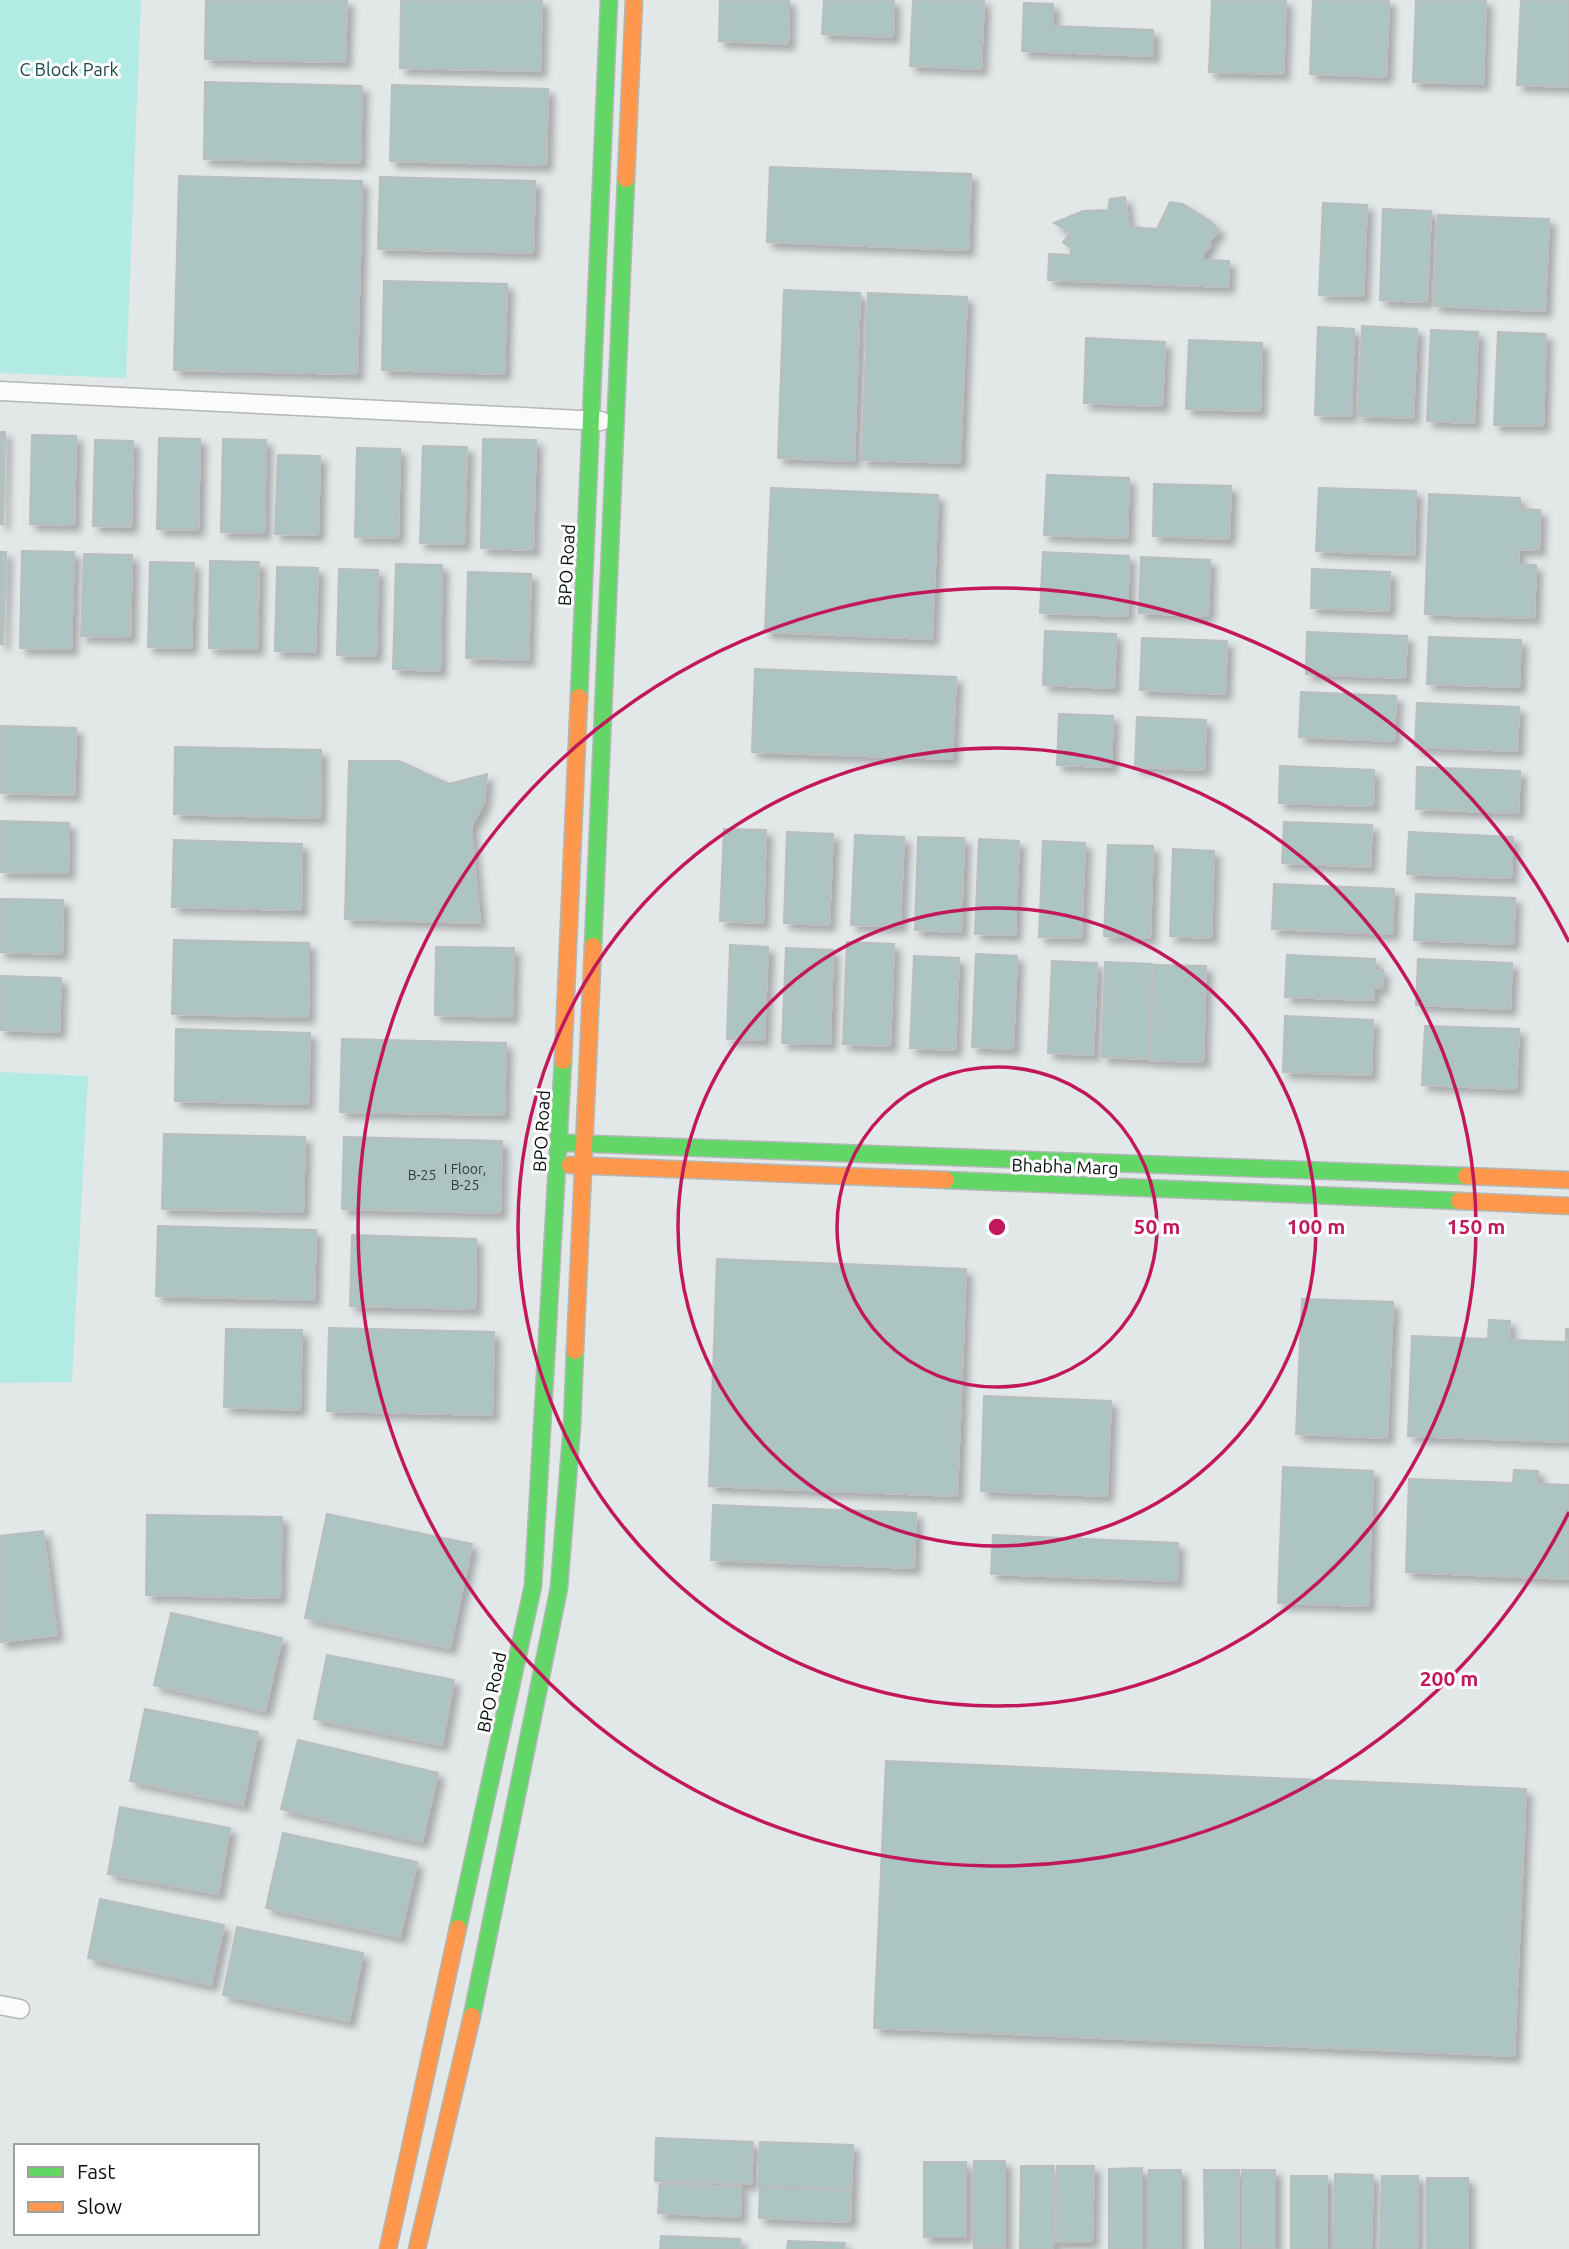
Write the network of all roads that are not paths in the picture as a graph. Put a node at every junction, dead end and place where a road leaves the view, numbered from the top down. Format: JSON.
{"nodes":[{"id":1,"x":609,"y":0,"type":"edge"},
{"id":2,"x":634,"y":0,"type":"edge"},
{"id":3,"x":0,"y":391,"type":"edge"},
{"id":4,"x":592,"y":420,"type":"junction"},
{"id":5,"x":617,"y":421,"type":"junction"},
{"id":6,"x":560,"y":1142,"type":"junction"},
{"id":7,"x":585,"y":1143,"type":"junction"},
{"id":8,"x":559,"y":1165,"type":"junction"},
{"id":9,"x":584,"y":1166,"type":"junction"},
{"id":10,"x":1569,"y":1180,"type":"edge"},
{"id":11,"x":1569,"y":1206,"type":"edge"},
{"id":12,"x":0,"y":2005,"type":"edge"},
{"id":13,"x":20,"y":2009,"type":"dead end"},
{"id":14,"x":388,"y":2249,"type":"edge"},
{"id":15,"x":417,"y":2249,"type":"edge"}],
"edges":[{"from":1,"to":4,"type":"street","name":"BPO Road"},
{"from":2,"to":5,"type":"street"},
{"from":3,"to":4,"type":"street"},
{"from":4,"to":5,"type":"street"},
{"from":4,"to":6,"type":"street","name":"BPO Road"},
{"from":5,"to":7,"type":"street"},
{"from":6,"to":7,"type":"street","name":"Bhabha Marg"},
{"from":6,"to":8,"type":"street","name":"BPO Road"},
{"from":7,"to":9,"type":"street"},
{"from":7,"to":10,"type":"street","name":"Bhabha Marg"},
{"from":8,"to":9,"type":"street","name":"Bhabha Marg"},
{"from":8,"to":14,"type":"street","name":"BPO Road"},
{"from":9,"to":11,"type":"street","name":"Bhabha Marg"},
{"from":9,"to":15,"type":"street"},
{"from":12,"to":13,"type":"street"}]}
